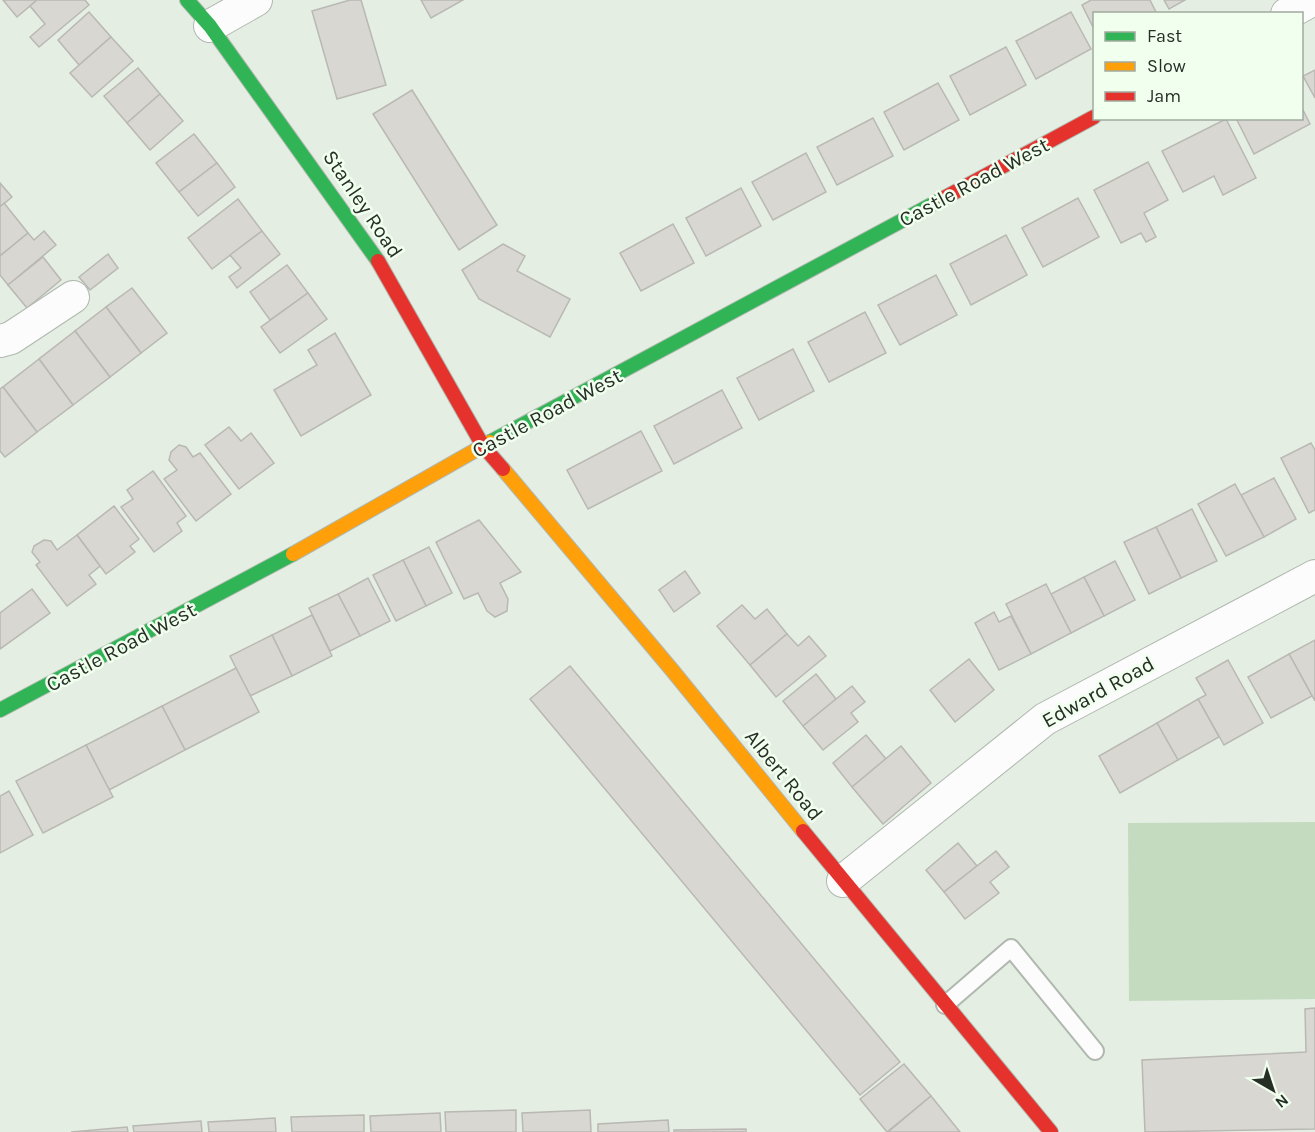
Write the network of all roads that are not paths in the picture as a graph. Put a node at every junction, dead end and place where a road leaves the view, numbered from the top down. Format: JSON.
{"nodes":[{"id":1,"x":187,"y":0,"type":"edge"},
{"id":2,"x":256,"y":0,"type":"edge"},
{"id":3,"x":1312,"y":0,"type":"edge"},
{"id":4,"x":1291,"y":12,"type":"edge"},
{"id":5,"x":210,"y":26,"type":"junction"},
{"id":6,"x":1093,"y":118,"type":"edge"},
{"id":7,"x":73,"y":297,"type":"dead end"},
{"id":8,"x":0,"y":341,"type":"edge"},
{"id":9,"x":483,"y":446,"type":"junction"},
{"id":10,"x":1315,"y":576,"type":"edge"},
{"id":11,"x":0,"y":710,"type":"edge"},
{"id":12,"x":843,"y":881,"type":"junction"},
{"id":13,"x":945,"y":1005,"type":"junction"},
{"id":14,"x":1095,"y":1051,"type":"dead end"},
{"id":15,"x":1051,"y":1132,"type":"edge"}],
"edges":[{"from":1,"to":5,"type":"street","name":"Stanley Road"},
{"from":2,"to":5,"type":"street"},
{"from":3,"to":4,"type":"street"},
{"from":5,"to":9,"type":"street","name":"Stanley Road"},
{"from":6,"to":9,"type":"street","name":"Castle Road West"},
{"from":7,"to":8,"type":"street"},
{"from":9,"to":11,"type":"street","name":"Castle Road West"},
{"from":9,"to":12,"type":"street","name":"Albert Road"},
{"from":10,"to":12,"type":"street","name":"Edward Road"},
{"from":12,"to":13,"type":"street","name":"Albert Road"},
{"from":13,"to":14,"type":"lane"},
{"from":13,"to":15,"type":"street","name":"Albert Road"}]}
